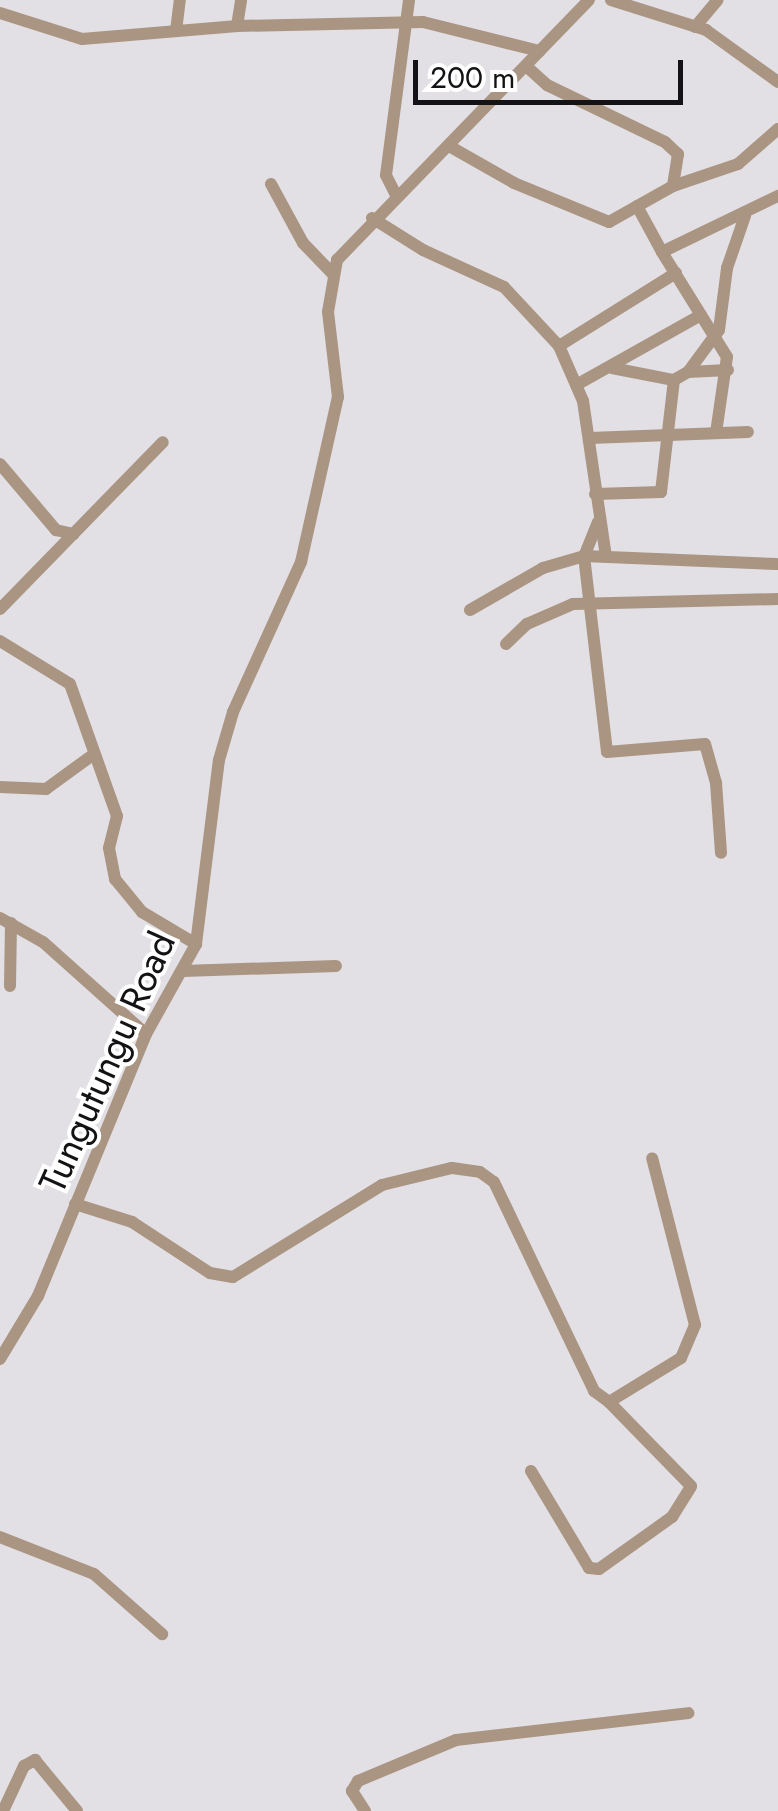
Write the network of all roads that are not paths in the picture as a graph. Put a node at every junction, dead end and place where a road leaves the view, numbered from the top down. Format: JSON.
{"nodes":[{"id":1,"x":4,"y":0,"type":"edge"},
{"id":2,"x":180,"y":0,"type":"edge"},
{"id":3,"x":241,"y":0,"type":"edge"},
{"id":4,"x":408,"y":0,"type":"edge"},
{"id":5,"x":589,"y":0,"type":"edge"},
{"id":6,"x":611,"y":0,"type":"edge"},
{"id":7,"x":718,"y":0,"type":"edge"},
{"id":8,"x":0,"y":13,"type":"edge"},
{"id":9,"x":401,"y":25,"type":"junction"},
{"id":10,"x":237,"y":26,"type":"junction"},
{"id":11,"x":695,"y":26,"type":"junction"},
{"id":12,"x":176,"y":30,"type":"junction"},
{"id":13,"x":539,"y":52,"type":"junction"},
{"id":14,"x":526,"y":66,"type":"junction"},
{"id":15,"x":778,"y":82,"type":"edge"},
{"id":16,"x":778,"y":130,"type":"edge"},
{"id":17,"x":449,"y":146,"type":"junction"},
{"id":18,"x":271,"y":184,"type":"dead end"},
{"id":19,"x":674,"y":186,"type":"junction"},
{"id":20,"x":396,"y":196,"type":"junction"},
{"id":21,"x":778,"y":196,"type":"edge"},
{"id":22,"x":637,"y":206,"type":"junction"},
{"id":23,"x":746,"y":216,"type":"junction"},
{"id":24,"x":372,"y":218,"type":"junction"},
{"id":25,"x":662,"y":252,"type":"junction"},
{"id":26,"x":676,"y":272,"type":"junction"},
{"id":27,"x":332,"y":273,"type":"junction"},
{"id":28,"x":701,"y":314,"type":"junction"},
{"id":29,"x":716,"y":339,"type":"junction"},
{"id":30,"x":559,"y":346,"type":"junction"},
{"id":31,"x":612,"y":368,"type":"junction"},
{"id":32,"x":728,"y":370,"type":"junction"},
{"id":33,"x":688,"y":372,"type":"junction"},
{"id":34,"x":674,"y":380,"type":"junction"},
{"id":35,"x":578,"y":384,"type":"junction"},
{"id":36,"x":748,"y":432,"type":"dead end"},
{"id":37,"x":716,"y":433,"type":"junction"},
{"id":38,"x":664,"y":435,"type":"junction"},
{"id":39,"x":590,"y":438,"type":"junction"},
{"id":40,"x":163,"y":442,"type":"dead end"},
{"id":41,"x":0,"y":464,"type":"edge"},
{"id":42,"x":596,"y":494,"type":"junction"},
{"id":43,"x":598,"y":522,"type":"junction"},
{"id":44,"x":74,"y":534,"type":"junction"},
{"id":45,"x":584,"y":556,"type":"junction"},
{"id":46,"x":606,"y":556,"type":"junction"},
{"id":47,"x":778,"y":564,"type":"edge"},
{"id":48,"x":778,"y":598,"type":"edge"},
{"id":49,"x":590,"y":601,"type":"junction"},
{"id":50,"x":0,"y":609,"type":"edge"},
{"id":51,"x":470,"y":610,"type":"dead end"},
{"id":52,"x":0,"y":641,"type":"edge"},
{"id":53,"x":506,"y":644,"type":"dead end"},
{"id":54,"x":94,"y":754,"type":"junction"},
{"id":55,"x":0,"y":786,"type":"edge"},
{"id":56,"x":720,"y":853,"type":"dead end"},
{"id":57,"x":6,"y":920,"type":"edge"},
{"id":58,"x":196,"y":944,"type":"junction"},
{"id":59,"x":336,"y":966,"type":"dead end"},
{"id":60,"x":183,"y":971,"type":"junction"},
{"id":61,"x":10,"y":986,"type":"dead end"},
{"id":62,"x":146,"y":1034,"type":"junction"},
{"id":63,"x":652,"y":1158,"type":"dead end"},
{"id":64,"x":75,"y":1204,"type":"junction"},
{"id":65,"x":0,"y":1359,"type":"edge"},
{"id":66,"x":609,"y":1402,"type":"junction"},
{"id":67,"x":531,"y":1471,"type":"dead end"},
{"id":68,"x":0,"y":1537,"type":"edge"},
{"id":69,"x":162,"y":1634,"type":"dead end"},
{"id":70,"x":688,"y":1713,"type":"dead end"},
{"id":71,"x":3,"y":1811,"type":"edge"},
{"id":72,"x":77,"y":1811,"type":"edge"},
{"id":73,"x":365,"y":1811,"type":"edge"}],
"edges":[{"from":1,"to":8,"type":"street"},
{"from":2,"to":12,"type":"street"},
{"from":3,"to":10,"type":"street"},
{"from":4,"to":9,"type":"street"},
{"from":5,"to":13,"type":"street"},
{"from":6,"to":11,"type":"street"},
{"from":7,"to":11,"type":"street"},
{"from":8,"to":12,"type":"street"},
{"from":9,"to":10,"type":"street"},
{"from":9,"to":13,"type":"street"},
{"from":9,"to":20,"type":"street"},
{"from":10,"to":12,"type":"street"},
{"from":11,"to":15,"type":"street"},
{"from":13,"to":14,"type":"street"},
{"from":14,"to":17,"type":"street"},
{"from":14,"to":19,"type":"street"},
{"from":16,"to":19,"type":"street"},
{"from":17,"to":20,"type":"street"},
{"from":17,"to":22,"type":"street"},
{"from":18,"to":27,"type":"street"},
{"from":19,"to":22,"type":"street"},
{"from":20,"to":24,"type":"street"},
{"from":21,"to":23,"type":"street"},
{"from":22,"to":25,"type":"street"},
{"from":23,"to":25,"type":"street"},
{"from":23,"to":29,"type":"street"},
{"from":24,"to":27,"type":"street"},
{"from":24,"to":30,"type":"street"},
{"from":25,"to":26,"type":"street"},
{"from":26,"to":28,"type":"street"},
{"from":26,"to":30,"type":"street"},
{"from":27,"to":58,"type":"street","name":"Tungutungu Road"},
{"from":28,"to":29,"type":"street"},
{"from":28,"to":31,"type":"street"},
{"from":29,"to":32,"type":"street"},
{"from":29,"to":33,"type":"street"},
{"from":30,"to":35,"type":"street"},
{"from":31,"to":34,"type":"street"},
{"from":31,"to":35,"type":"street"},
{"from":32,"to":33,"type":"street"},
{"from":32,"to":37,"type":"street"},
{"from":33,"to":34,"type":"street"},
{"from":34,"to":38,"type":"street"},
{"from":35,"to":39,"type":"street"},
{"from":36,"to":37,"type":"street"},
{"from":37,"to":38,"type":"street"},
{"from":38,"to":39,"type":"street"},
{"from":38,"to":42,"type":"street"},
{"from":39,"to":42,"type":"street"},
{"from":40,"to":44,"type":"street"},
{"from":41,"to":44,"type":"street"},
{"from":42,"to":43,"type":"street"},
{"from":43,"to":45,"type":"street"},
{"from":43,"to":46,"type":"street"},
{"from":44,"to":50,"type":"street"},
{"from":45,"to":46,"type":"street"},
{"from":45,"to":49,"type":"street"},
{"from":45,"to":51,"type":"street"},
{"from":46,"to":47,"type":"street"},
{"from":48,"to":49,"type":"street"},
{"from":49,"to":53,"type":"street"},
{"from":49,"to":56,"type":"street"},
{"from":52,"to":54,"type":"street"},
{"from":54,"to":55,"type":"street"},
{"from":54,"to":58,"type":"street"},
{"from":57,"to":61,"type":"street"},
{"from":57,"to":62,"type":"street"},
{"from":58,"to":60,"type":"street","name":"Tungutungu Road"},
{"from":59,"to":60,"type":"street"},
{"from":60,"to":62,"type":"street","name":"Tungutungu Road"},
{"from":62,"to":64,"type":"street","name":"Tungutungu Road"},
{"from":63,"to":66,"type":"street"},
{"from":64,"to":65,"type":"street","name":"Tungutungu Road"},
{"from":64,"to":66,"type":"street"},
{"from":66,"to":67,"type":"street"},
{"from":68,"to":69,"type":"street"},
{"from":70,"to":73,"type":"street"},
{"from":71,"to":72,"type":"street"}]}
